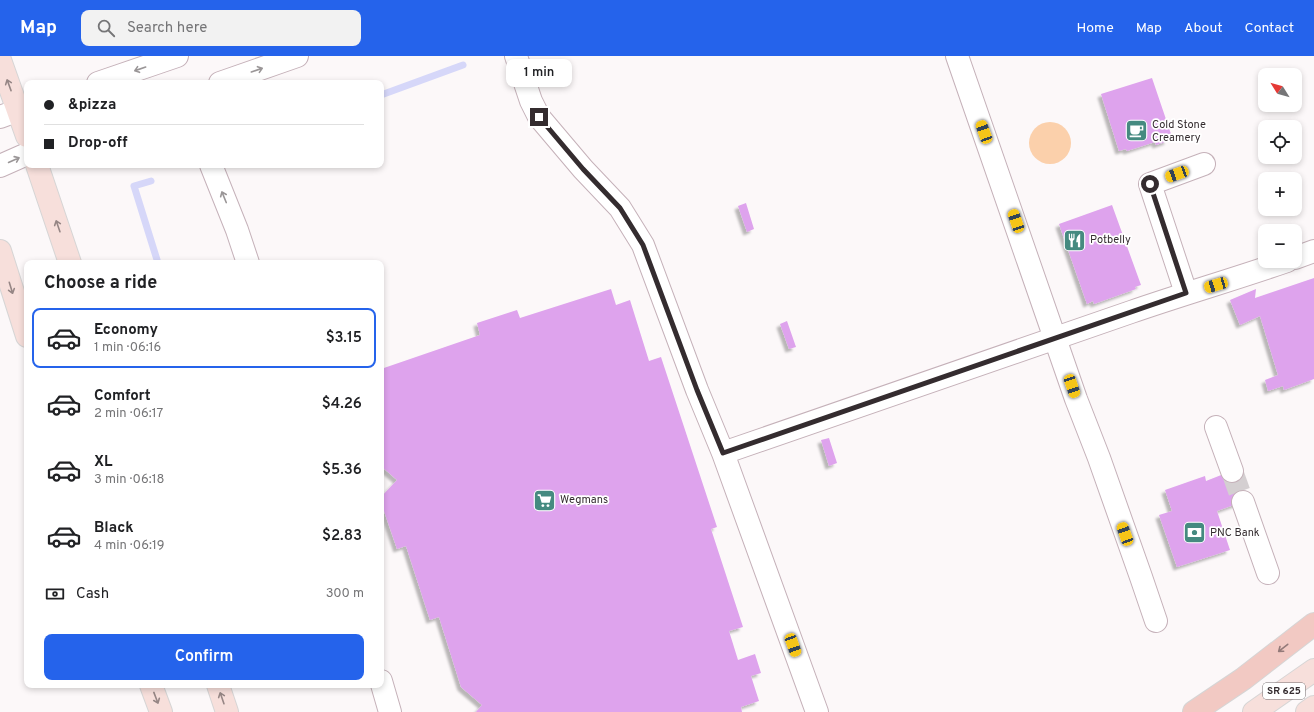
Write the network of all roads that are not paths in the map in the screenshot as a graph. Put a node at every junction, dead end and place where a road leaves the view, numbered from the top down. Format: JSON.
{"nodes":[{"id":1,"x":177,"y":56,"type":"edge"},
{"id":2,"x":297,"y":56,"type":"edge"},
{"id":3,"x":516,"y":56,"type":"edge"},
{"id":4,"x":957,"y":56,"type":"edge"},
{"id":5,"x":0,"y":60,"type":"edge"},
{"id":6,"x":107,"y":80,"type":"edge"},
{"id":7,"x":229,"y":80,"type":"edge"},
{"id":8,"x":15,"y":112,"type":"edge"},
{"id":9,"x":24,"y":130,"type":"edge"},
{"id":10,"x":24,"y":155,"type":"edge"},
{"id":11,"x":1204,"y":164,"type":"dead end"},
{"id":12,"x":0,"y":166,"type":"edge"},
{"id":13,"x":38,"y":168,"type":"edge"},
{"id":14,"x":212,"y":168,"type":"edge"},
{"id":15,"x":0,"y":251,"type":"edge"},
{"id":16,"x":1314,"y":251,"type":"edge"},
{"id":17,"x":1302,"y":255,"type":"edge"},
{"id":18,"x":69,"y":260,"type":"edge"},
{"id":19,"x":247,"y":260,"type":"edge"},
{"id":20,"x":1267,"y":268,"type":"edge"},
{"id":21,"x":1186,"y":293,"type":"junction"},
{"id":22,"x":24,"y":327,"type":"edge"},
{"id":23,"x":1056,"y":338,"type":"junction"},
{"id":24,"x":1216,"y":427,"type":"dead end"},
{"id":25,"x":723,"y":453,"type":"junction"},
{"id":26,"x":1232,"y":471,"type":"tunnel mouth"},
{"id":27,"x":1243,"y":502,"type":"tunnel mouth"},
{"id":28,"x":1268,"y":573,"type":"dead end"},
{"id":29,"x":1156,"y":621,"type":"dead end"},
{"id":30,"x":1314,"y":624,"type":"edge"},
{"id":31,"x":1314,"y":670,"type":"edge"},
{"id":32,"x":152,"y":688,"type":"edge"},
{"id":33,"x":219,"y":688,"type":"edge"},
{"id":34,"x":383,"y":688,"type":"edge"},
{"id":35,"x":1314,"y":707,"type":"edge"},
{"id":36,"x":161,"y":712,"type":"edge"},
{"id":37,"x":227,"y":712,"type":"edge"},
{"id":38,"x":390,"y":712,"type":"edge"},
{"id":39,"x":817,"y":712,"type":"edge"},
{"id":40,"x":1194,"y":712,"type":"edge"},
{"id":41,"x":1254,"y":712,"type":"edge"},
{"id":42,"x":1307,"y":712,"type":"edge"}],
"edges":[{"from":1,"to":6,"type":"street","one_way":true},
{"from":7,"to":2,"type":"street","one_way":true},
{"from":3,"to":25,"type":"street"},
{"from":4,"to":23,"type":"street"},
{"from":8,"to":5,"type":"main road","one_way":true},
{"from":8,"to":9,"type":"main road"},
{"from":12,"to":10,"type":"street","one_way":true},
{"from":11,"to":21,"type":"street"},
{"from":18,"to":13,"type":"main road","one_way":true},
{"from":19,"to":14,"type":"street","one_way":true},
{"from":15,"to":22,"type":"main road","one_way":true},
{"from":16,"to":17,"type":"street"},
{"from":20,"to":21,"type":"street"},
{"from":21,"to":23,"type":"street"},
{"from":23,"to":25,"type":"street"},
{"from":23,"to":29,"type":"street"},
{"from":24,"to":26,"type":"street"},
{"from":25,"to":39,"type":"street"},
{"from":27,"to":28,"type":"street"},
{"from":30,"to":40,"type":"highway","one_way":true},
{"from":31,"to":41,"type":"main road","number":"SR 625"},
{"from":32,"to":36,"type":"main road","one_way":true},
{"from":37,"to":33,"type":"main road","one_way":true},
{"from":34,"to":38,"type":"street"},
{"from":35,"to":42,"type":"main road"}]}
